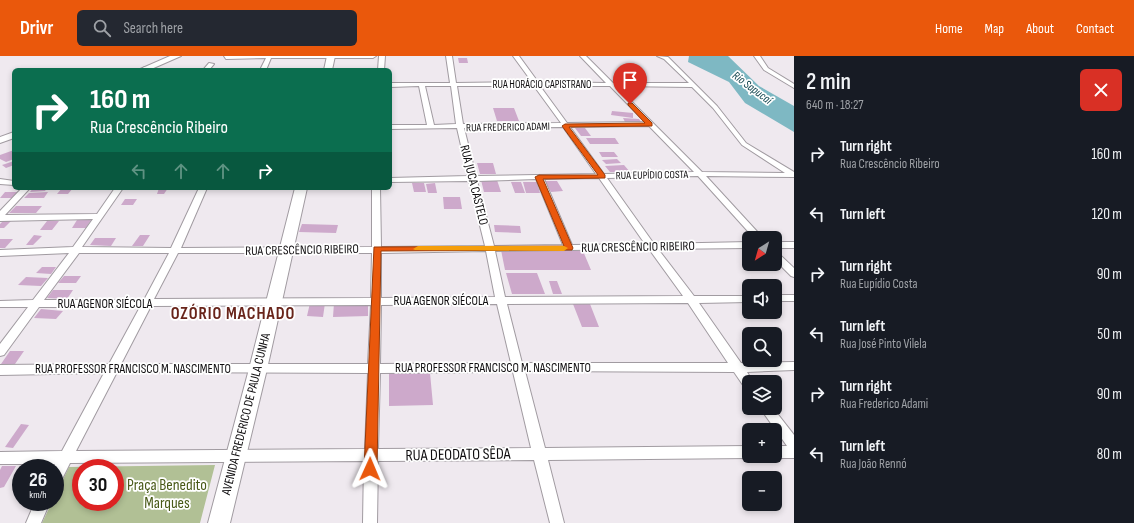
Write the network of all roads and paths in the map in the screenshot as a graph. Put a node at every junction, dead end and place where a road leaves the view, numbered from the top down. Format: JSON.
{"nodes":[{"id":1,"x":177,"y":56,"type":"edge"},
{"id":2,"x":331,"y":56,"type":"edge"},
{"id":3,"x":372,"y":56,"type":"edge"},
{"id":4,"x":382,"y":56,"type":"edge"},
{"id":5,"x":449,"y":56,"type":"edge"},
{"id":6,"x":516,"y":56,"type":"edge"},
{"id":7,"x":583,"y":56,"type":"edge"},
{"id":8,"x":660,"y":56,"type":"edge"},
{"id":9,"x":757,"y":56,"type":"edge"},
{"id":10,"x":226,"y":57,"type":"dead end"},
{"id":11,"x":269,"y":57,"type":"junction"},
{"id":12,"x":211,"y":64,"type":"dead end"},
{"id":13,"x":147,"y":68,"type":"edge"},
{"id":14,"x":208,"y":68,"type":"edge"},
{"id":15,"x":264,"y":68,"type":"edge"},
{"id":16,"x":328,"y":68,"type":"edge"},
{"id":17,"x":381,"y":68,"type":"edge"},
{"id":18,"x":536,"y":84,"type":"junction"},
{"id":19,"x":610,"y":84,"type":"junction"},
{"id":20,"x":392,"y":85,"type":"edge"},
{"id":21,"x":422,"y":85,"type":"junction"},
{"id":22,"x":454,"y":85,"type":"junction"},
{"id":23,"x":694,"y":85,"type":"junction"},
{"id":24,"x":794,"y":86,"type":"edge"},
{"id":25,"x":650,"y":124,"type":"junction"},
{"id":26,"x":565,"y":126,"type":"junction"},
{"id":27,"x":392,"y":127,"type":"edge"},
{"id":28,"x":432,"y":127,"type":"junction"},
{"id":29,"x":460,"y":127,"type":"junction"},
{"id":30,"x":12,"y":136,"type":"edge"},
{"id":31,"x":0,"y":140,"type":"edge"},
{"id":32,"x":700,"y":174,"type":"junction"},
{"id":33,"x":794,"y":175,"type":"edge"},
{"id":34,"x":539,"y":177,"type":"junction"},
{"id":35,"x":603,"y":177,"type":"junction"},
{"id":36,"x":473,"y":179,"type":"junction"},
{"id":37,"x":392,"y":180,"type":"edge"},
{"id":38,"x":0,"y":181,"type":"edge"},
{"id":39,"x":12,"y":183,"type":"edge"},
{"id":40,"x":24,"y":190,"type":"edge"},
{"id":41,"x":119,"y":190,"type":"edge"},
{"id":42,"x":202,"y":190,"type":"edge"},
{"id":43,"x":300,"y":190,"type":"edge"},
{"id":44,"x":376,"y":190,"type":"edge"},
{"id":45,"x":100,"y":216,"type":"junction"},
{"id":46,"x":0,"y":217,"type":"edge"},
{"id":47,"x":753,"y":231,"type":"edge"},
{"id":48,"x":742,"y":245,"type":"edge"},
{"id":49,"x":782,"y":245,"type":"edge"},
{"id":50,"x":794,"y":245,"type":"edge"},
{"id":51,"x":652,"y":247,"type":"junction"},
{"id":52,"x":490,"y":248,"type":"junction"},
{"id":53,"x":569,"y":248,"type":"junction"},
{"id":54,"x":377,"y":249,"type":"junction"},
{"id":55,"x":76,"y":250,"type":"junction"},
{"id":56,"x":175,"y":250,"type":"junction"},
{"id":57,"x":287,"y":251,"type":"junction"},
{"id":58,"x":0,"y":253,"type":"edge"},
{"id":59,"x":782,"y":262,"type":"edge"},
{"id":60,"x":794,"y":274,"type":"edge"},
{"id":61,"x":742,"y":298,"type":"edge"},
{"id":62,"x":782,"y":298,"type":"edge"},
{"id":63,"x":794,"y":298,"type":"edge"},
{"id":64,"x":691,"y":299,"type":"junction"},
{"id":65,"x":377,"y":300,"type":"junction"},
{"id":66,"x":501,"y":301,"type":"junction"},
{"id":67,"x":274,"y":302,"type":"junction"},
{"id":68,"x":0,"y":304,"type":"edge"},
{"id":69,"x":36,"y":304,"type":"junction"},
{"id":70,"x":146,"y":304,"type":"junction"},
{"id":71,"x":0,"y":352,"type":"edge"},
{"id":72,"x":794,"y":366,"type":"edge"},
{"id":73,"x":518,"y":367,"type":"junction"},
{"id":74,"x":113,"y":368,"type":"junction"},
{"id":75,"x":736,"y":368,"type":"junction"},
{"id":76,"x":258,"y":369,"type":"junction"},
{"id":77,"x":374,"y":369,"type":"junction"},
{"id":78,"x":0,"y":370,"type":"edge"},
{"id":79,"x":742,"y":376,"type":"edge"},
{"id":80,"x":771,"y":415,"type":"edge"},
{"id":81,"x":794,"y":445,"type":"edge"},
{"id":82,"x":742,"y":452,"type":"edge"},
{"id":83,"x":782,"y":452,"type":"edge"},
{"id":84,"x":794,"y":452,"type":"edge"},
{"id":85,"x":539,"y":453,"type":"junction"},
{"id":86,"x":236,"y":455,"type":"junction"},
{"id":87,"x":371,"y":456,"type":"junction"},
{"id":88,"x":0,"y":458,"type":"edge"},
{"id":89,"x":65,"y":458,"type":"junction"},
{"id":90,"x":39,"y":511,"type":"edge"},
{"id":91,"x":33,"y":523,"type":"edge"},
{"id":92,"x":219,"y":523,"type":"edge"},
{"id":93,"x":370,"y":523,"type":"edge"},
{"id":94,"x":557,"y":523,"type":"edge"}],
"edges":[{"from":1,"to":13,"type":"main road"},
{"from":2,"to":3,"type":"street"},
{"from":2,"to":11,"type":"street"},
{"from":2,"to":16,"type":"main road"},
{"from":4,"to":17,"type":"street"},
{"from":5,"to":22,"type":"street","name":"RUA JUCA CASTELO"},
{"from":6,"to":18,"type":"street"},
{"from":7,"to":19,"type":"street"},
{"from":8,"to":23,"type":"street"},
{"from":9,"to":24,"type":"street"},
{"from":10,"to":11,"type":"street"},
{"from":11,"to":15,"type":"street"},
{"from":12,"to":14,"type":"street"},
{"from":18,"to":19,"type":"street","name":"RUA HORÁCIO CAPISTRANO"},
{"from":18,"to":22,"type":"street","name":"RUA HORÁCIO CAPISTRANO"},
{"from":18,"to":26,"type":"street"},
{"from":19,"to":23,"type":"street","name":"RUA HORÁCIO CAPISTRANO"},
{"from":19,"to":25,"type":"street"},
{"from":20,"to":21,"type":"street","name":"RUA HORÁCIO CAPISTRANO"},
{"from":21,"to":22,"type":"street","name":"RUA HORÁCIO CAPISTRANO"},
{"from":21,"to":28,"type":"street"},
{"from":22,"to":29,"type":"street","name":"RUA JUCA CASTELO"},
{"from":23,"to":33,"type":"street"},
{"from":25,"to":26,"type":"street","name":"RUA FREDERICO ADAMI"},
{"from":25,"to":32,"type":"street"},
{"from":26,"to":29,"type":"street","name":"RUA FREDERICO ADAMI"},
{"from":26,"to":35,"type":"street"},
{"from":27,"to":28,"type":"street","name":"RUA FREDERICO ADAMI"},
{"from":28,"to":29,"type":"street","name":"RUA FREDERICO ADAMI"},
{"from":29,"to":36,"type":"street","name":"RUA JUCA CASTELO"},
{"from":30,"to":31,"type":"main road"},
{"from":32,"to":33,"type":"street","name":"RUA EUPÍDIO COSTA"},
{"from":32,"to":35,"type":"street","name":"RUA EUPÍDIO COSTA"},
{"from":32,"to":47,"type":"street"},
{"from":34,"to":35,"type":"street","name":"RUA EUPÍDIO COSTA"},
{"from":34,"to":36,"type":"street","name":"RUA EUPÍDIO COSTA"},
{"from":34,"to":53,"type":"street"},
{"from":35,"to":51,"type":"street"},
{"from":36,"to":37,"type":"street","name":"RUA EUPÍDIO COSTA"},
{"from":36,"to":52,"type":"street","name":"RUA JUCA CASTELO"},
{"from":38,"to":39,"type":"street"},
{"from":40,"to":46,"type":"street"},
{"from":41,"to":45,"type":"street"},
{"from":42,"to":56,"type":"street"},
{"from":43,"to":57,"type":"main road","name":"AVENIDA FREDERICO DE PAULA CUNHA"},
{"from":44,"to":54,"type":"street"},
{"from":45,"to":46,"type":"street"},
{"from":45,"to":55,"type":"street"},
{"from":48,"to":51,"type":"street","name":"RUA CRESCÊNCIO RIBEIRO"},
{"from":49,"to":50,"type":"street"},
{"from":51,"to":53,"type":"street","name":"RUA CRESCÊNCIO RIBEIRO"},
{"from":51,"to":64,"type":"street"},
{"from":52,"to":53,"type":"street","name":"RUA CRESCÊNCIO RIBEIRO"},
{"from":52,"to":54,"type":"street","name":"RUA CRESCÊNCIO RIBEIRO"},
{"from":52,"to":66,"type":"street","name":"RUA JUCA CASTELO"},
{"from":54,"to":57,"type":"street","name":"RUA CRESCÊNCIO RIBEIRO"},
{"from":54,"to":65,"type":"street"},
{"from":55,"to":56,"type":"street","name":"RUA CRESCÊNCIO RIBEIRO"},
{"from":55,"to":58,"type":"street","name":"RUA CRESCÊNCIO RIBEIRO"},
{"from":55,"to":69,"type":"street"},
{"from":56,"to":57,"type":"street","name":"RUA CRESCÊNCIO RIBEIRO"},
{"from":56,"to":70,"type":"street"},
{"from":57,"to":67,"type":"main road","name":"AVENIDA FREDERICO DE PAULA CUNHA"},
{"from":59,"to":60,"type":"street"},
{"from":61,"to":64,"type":"street","name":"RUA AGENOR SIÉCOLA"},
{"from":62,"to":63,"type":"street"},
{"from":64,"to":66,"type":"street","name":"RUA AGENOR SIÉCOLA"},
{"from":64,"to":75,"type":"street"},
{"from":65,"to":66,"type":"street","name":"RUA AGENOR SIÉCOLA"},
{"from":65,"to":67,"type":"street","name":"RUA AGENOR SIÉCOLA"},
{"from":65,"to":77,"type":"street"},
{"from":66,"to":73,"type":"street","name":"RUA JUCA CASTELO"},
{"from":67,"to":70,"type":"street","name":"RUA AGENOR SIÉCOLA"},
{"from":67,"to":76,"type":"main road","name":"AVENIDA FREDERICO DE PAULA CUNHA"},
{"from":68,"to":69,"type":"street","name":"RUA AGENOR SIÉCOLA"},
{"from":69,"to":70,"type":"street","name":"RUA AGENOR SIÉCOLA"},
{"from":69,"to":71,"type":"street"},
{"from":70,"to":74,"type":"street"},
{"from":72,"to":75,"type":"street","name":"RUA PROFESSOR FRANCISCO M. NASCIMENTO"},
{"from":73,"to":75,"type":"street","name":"RUA PROFESSOR FRANCISCO M. NASCIMENTO"},
{"from":73,"to":77,"type":"street","name":"RUA PROFESSOR FRANCISCO M. NASCIMENTO"},
{"from":73,"to":85,"type":"street","name":"RUA JUCA CASTELO"},
{"from":74,"to":76,"type":"street","name":"RUA PROFESSOR FRANCISCO M. NASCIMENTO"},
{"from":74,"to":78,"type":"street","name":"RUA PROFESSOR FRANCISCO M. NASCIMENTO"},
{"from":74,"to":89,"type":"street"},
{"from":75,"to":79,"type":"street"},
{"from":76,"to":77,"type":"street","name":"RUA PROFESSOR FRANCISCO M. NASCIMENTO"},
{"from":76,"to":86,"type":"main road","name":"AVENIDA FREDERICO DE PAULA CUNHA"},
{"from":77,"to":87,"type":"street"},
{"from":80,"to":81,"type":"street"},
{"from":82,"to":85,"type":"street","name":"RUA DEODATO SÊDA"},
{"from":83,"to":84,"type":"street"},
{"from":85,"to":87,"type":"street","name":"RUA DEODATO SÊDA"},
{"from":85,"to":94,"type":"street","name":"RUA JUCA CASTELO"},
{"from":86,"to":87,"type":"street","name":"RUA DEODATO SÊDA"},
{"from":86,"to":89,"type":"street","name":"RUA DEODATO SÊDA"},
{"from":86,"to":92,"type":"main road","name":"AVENIDA FREDERICO DE PAULA CUNHA"},
{"from":87,"to":93,"type":"street"},
{"from":88,"to":89,"type":"street","name":"RUA DEODATO SÊDA"},
{"from":90,"to":91,"type":"street"}]}
